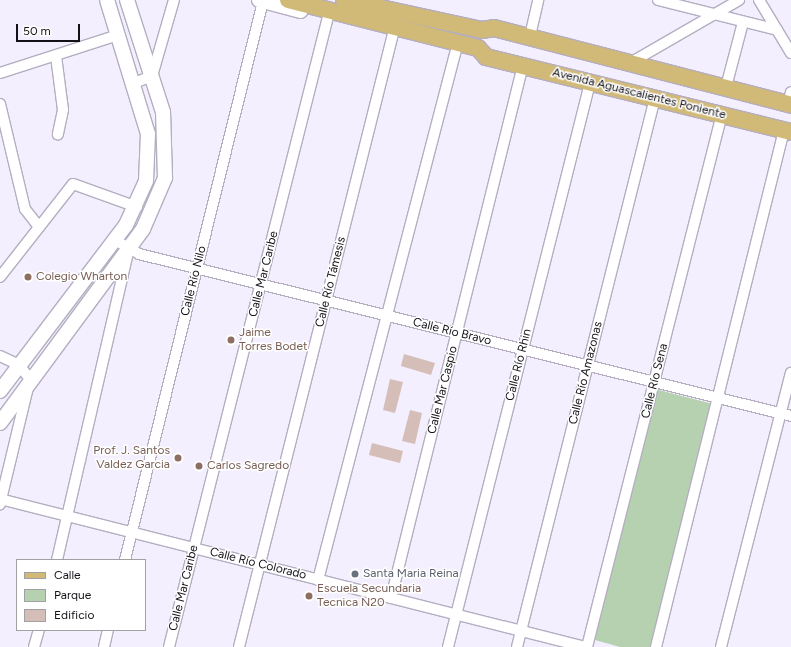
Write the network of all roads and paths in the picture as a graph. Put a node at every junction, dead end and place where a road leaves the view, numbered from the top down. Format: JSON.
{"nodes":[{"id":1,"x":107,"y":0,"type":"edge"},
{"id":2,"x":127,"y":0,"type":"edge"},
{"id":3,"x":174,"y":0,"type":"edge"},
{"id":4,"x":261,"y":0,"type":"edge"},
{"id":5,"x":288,"y":0,"type":"edge"},
{"id":6,"x":344,"y":0,"type":"edge"},
{"id":7,"x":380,"y":0,"type":"edge"},
{"id":8,"x":538,"y":0,"type":"edge"},
{"id":9,"x":658,"y":0,"type":"edge"},
{"id":10,"x":739,"y":0,"type":"edge"},
{"id":11,"x":759,"y":0,"type":"edge"},
{"id":12,"x":716,"y":15,"type":"junction"},
{"id":13,"x":328,"y":18,"type":"junction"},
{"id":14,"x":743,"y":22,"type":"junction"},
{"id":15,"x":494,"y":28,"type":"junction"},
{"id":16,"x":777,"y":30,"type":"junction"},
{"id":17,"x":393,"y":34,"type":"junction"},
{"id":18,"x":118,"y":35,"type":"junction"},
{"id":19,"x":530,"y":36,"type":"junction"},
{"id":20,"x":456,"y":50,"type":"junction"},
{"id":21,"x":791,"y":54,"type":"edge"},
{"id":22,"x":56,"y":56,"type":"junction"},
{"id":23,"x":486,"y":57,"type":"junction"},
{"id":24,"x":630,"y":63,"type":"junction"},
{"id":25,"x":523,"y":65,"type":"junction"},
{"id":26,"x":0,"y":73,"type":"edge"},
{"id":27,"x":152,"y":76,"type":"junction"},
{"id":28,"x":134,"y":83,"type":"junction"},
{"id":29,"x":590,"y":83,"type":"junction"},
{"id":30,"x":726,"y":87,"type":"junction"},
{"id":31,"x":655,"y":98,"type":"junction"},
{"id":32,"x":790,"y":100,"type":"edge"},
{"id":33,"x":0,"y":104,"type":"edge"},
{"id":34,"x":722,"y":114,"type":"junction"},
{"id":35,"x":787,"y":131,"type":"edge"},
{"id":36,"x":58,"y":134,"type":"dead end"},
{"id":37,"x":137,"y":207,"type":"junction"},
{"id":38,"x":39,"y":227,"type":"junction"},
{"id":39,"x":115,"y":240,"type":"junction"},
{"id":40,"x":129,"y":250,"type":"junction"},
{"id":41,"x":197,"y":268,"type":"junction"},
{"id":42,"x":0,"y":277,"type":"edge"},
{"id":43,"x":261,"y":284,"type":"junction"},
{"id":44,"x":326,"y":300,"type":"junction"},
{"id":45,"x":387,"y":316,"type":"junction"},
{"id":46,"x":457,"y":333,"type":"junction"},
{"id":47,"x":523,"y":350,"type":"junction"},
{"id":48,"x":0,"y":356,"type":"edge"},
{"id":49,"x":19,"y":365,"type":"junction"},
{"id":50,"x":588,"y":366,"type":"junction"},
{"id":51,"x":791,"y":374,"type":"edge"},
{"id":52,"x":30,"y":379,"type":"junction"},
{"id":53,"x":654,"y":382,"type":"junction"},
{"id":54,"x":0,"y":391,"type":"edge"},
{"id":55,"x":718,"y":398,"type":"junction"},
{"id":56,"x":781,"y":414,"type":"junction"},
{"id":57,"x":791,"y":416,"type":"edge"},
{"id":58,"x":0,"y":423,"type":"edge"},
{"id":59,"x":0,"y":501,"type":"edge"},
{"id":60,"x":68,"y":517,"type":"junction"},
{"id":61,"x":132,"y":533,"type":"junction"},
{"id":62,"x":194,"y":548,"type":"junction"},
{"id":63,"x":57,"y":559,"type":"edge"},
{"id":64,"x":125,"y":559,"type":"edge"},
{"id":65,"x":260,"y":565,"type":"junction"},
{"id":66,"x":318,"y":580,"type":"junction"},
{"id":67,"x":391,"y":598,"type":"junction"},
{"id":68,"x":456,"y":614,"type":"junction"},
{"id":69,"x":39,"y":631,"type":"edge"},
{"id":70,"x":108,"y":631,"type":"edge"},
{"id":71,"x":521,"y":631,"type":"junction"},
{"id":72,"x":34,"y":647,"type":"edge"},
{"id":73,"x":104,"y":647,"type":"edge"},
{"id":74,"x":169,"y":647,"type":"edge"},
{"id":75,"x":239,"y":647,"type":"edge"},
{"id":76,"x":448,"y":647,"type":"edge"},
{"id":77,"x":517,"y":647,"type":"edge"},
{"id":78,"x":586,"y":647,"type":"edge"},
{"id":79,"x":656,"y":647,"type":"edge"},
{"id":80,"x":721,"y":647,"type":"edge"}],
"edges":[{"from":1,"to":18,"type":"main road"},
{"from":2,"to":27,"type":"main road"},
{"from":3,"to":27,"type":"street"},
{"from":4,"to":13,"type":"main road","name":"Avenida Aguascalientes Poniente"},
{"from":4,"to":41,"type":"street","name":"Calle Río Nilo"},
{"from":5,"to":23,"type":"main road","name":"Avenida Aguascalientes Poniente"},
{"from":6,"to":15,"type":"main road"},
{"from":7,"to":15,"type":"main road"},
{"from":8,"to":19,"type":"street"},
{"from":9,"to":12,"type":"street"},
{"from":10,"to":12,"type":"street"},
{"from":11,"to":16,"type":"street"},
{"from":12,"to":14,"type":"street"},
{"from":12,"to":24,"type":"street"},
{"from":13,"to":17,"type":"main road","name":"Avenida Aguascalientes Poniente"},
{"from":13,"to":43,"type":"street","name":"Calle Mar Caribe"},
{"from":14,"to":16,"type":"street"},
{"from":14,"to":30,"type":"street"},
{"from":15,"to":19,"type":"main road"},
{"from":16,"to":21,"type":"street"},
{"from":17,"to":20,"type":"main road","name":"Avenida Aguascalientes Poniente"},
{"from":17,"to":44,"type":"street","name":"Calle Río Támesis"},
{"from":18,"to":22,"type":"street"},
{"from":18,"to":28,"type":"main road"},
{"from":19,"to":24,"type":"main road"},
{"from":20,"to":23,"type":"main road","name":"Avenida Aguascalientes Poniente"},
{"from":20,"to":45,"type":"street"},
{"from":22,"to":26,"type":"street"},
{"from":22,"to":36,"type":"street"},
{"from":23,"to":25,"type":"main road","name":"Avenida Aguascalientes Poniente"},
{"from":24,"to":30,"type":"main road"},
{"from":25,"to":29,"type":"main road","name":"Avenida Aguascalientes Poniente"},
{"from":25,"to":46,"type":"street","name":"Calle Mar Caspio"},
{"from":27,"to":28,"type":"street"},
{"from":27,"to":40,"type":"main road"},
{"from":28,"to":37,"type":"main road"},
{"from":29,"to":31,"type":"main road","name":"Avenida Aguascalientes Poniente"},
{"from":29,"to":47,"type":"street","name":"Calle Río Rhin"},
{"from":30,"to":32,"type":"main road"},
{"from":31,"to":34,"type":"main road","name":"Avenida Aguascalientes Poniente"},
{"from":31,"to":50,"type":"street","name":"Calle Río Amazonas"},
{"from":33,"to":38,"type":"street"},
{"from":34,"to":35,"type":"main road","name":"Avenida Aguascalientes Poniente"},
{"from":34,"to":53,"type":"street","name":"Calle Río Sena"},
{"from":35,"to":55,"type":"street"},
{"from":37,"to":38,"type":"street"},
{"from":37,"to":39,"type":"main road"},
{"from":38,"to":42,"type":"street"},
{"from":39,"to":40,"type":"street","name":"Calle Río Bravo"},
{"from":39,"to":49,"type":"main road"},
{"from":40,"to":41,"type":"street","name":"Calle Río Bravo"},
{"from":40,"to":52,"type":"main road"},
{"from":40,"to":60,"type":"street"},
{"from":41,"to":43,"type":"street","name":"Calle Río Bravo"},
{"from":41,"to":61,"type":"street","name":"Calle Río Nilo"},
{"from":43,"to":44,"type":"street","name":"Calle Río Bravo"},
{"from":43,"to":62,"type":"street","name":"Calle Mar Caribe"},
{"from":44,"to":45,"type":"street","name":"Calle Río Bravo"},
{"from":44,"to":65,"type":"street","name":"Calle Río Támesis"},
{"from":45,"to":46,"type":"street","name":"Calle Río Bravo"},
{"from":45,"to":66,"type":"street"},
{"from":46,"to":47,"type":"street","name":"Calle Río Bravo"},
{"from":46,"to":67,"type":"street","name":"Calle Mar Caspio"},
{"from":47,"to":50,"type":"street","name":"Calle Río Bravo"},
{"from":47,"to":68,"type":"street","name":"Calle Río Rhin"},
{"from":48,"to":49,"type":"street"},
{"from":49,"to":52,"type":"street"},
{"from":49,"to":54,"type":"main road"},
{"from":50,"to":53,"type":"street","name":"Calle Río Bravo"},
{"from":50,"to":71,"type":"street","name":"Calle Río Amazonas"},
{"from":51,"to":56,"type":"street"},
{"from":52,"to":58,"type":"main road"},
{"from":52,"to":59,"type":"street"},
{"from":53,"to":55,"type":"street","name":"Calle Río Bravo"},
{"from":53,"to":78,"type":"street","name":"Calle Río Sena"},
{"from":55,"to":56,"type":"street","name":"Calle Río Bravo"},
{"from":55,"to":79,"type":"street"},
{"from":56,"to":57,"type":"street","name":"Calle Río Bravo"},
{"from":56,"to":80,"type":"street"},
{"from":59,"to":60,"type":"street","name":"Calle Río Colorado"},
{"from":60,"to":61,"type":"street","name":"Calle Río Colorado"},
{"from":60,"to":63,"type":"street"},
{"from":61,"to":62,"type":"street","name":"Calle Río Colorado"},
{"from":61,"to":64,"type":"street","name":"Calle Río Nilo"},
{"from":62,"to":65,"type":"street","name":"Calle Río Colorado"},
{"from":62,"to":74,"type":"street","name":"Calle Mar Caribe"},
{"from":65,"to":66,"type":"street","name":"Calle Río Colorado"},
{"from":65,"to":75,"type":"street","name":"Calle Río Támesis"},
{"from":66,"to":67,"type":"street","name":"Calle Río Colorado"},
{"from":67,"to":68,"type":"street","name":"Calle Río Colorado"},
{"from":68,"to":71,"type":"street","name":"Calle Río Colorado"},
{"from":68,"to":76,"type":"street","name":"Calle Río Rhin"},
{"from":69,"to":72,"type":"street"},
{"from":70,"to":73,"type":"street"},
{"from":71,"to":77,"type":"street","name":"Calle Río Amazonas"},
{"from":71,"to":78,"type":"street","name":"Calle Río Colorado"}]}
